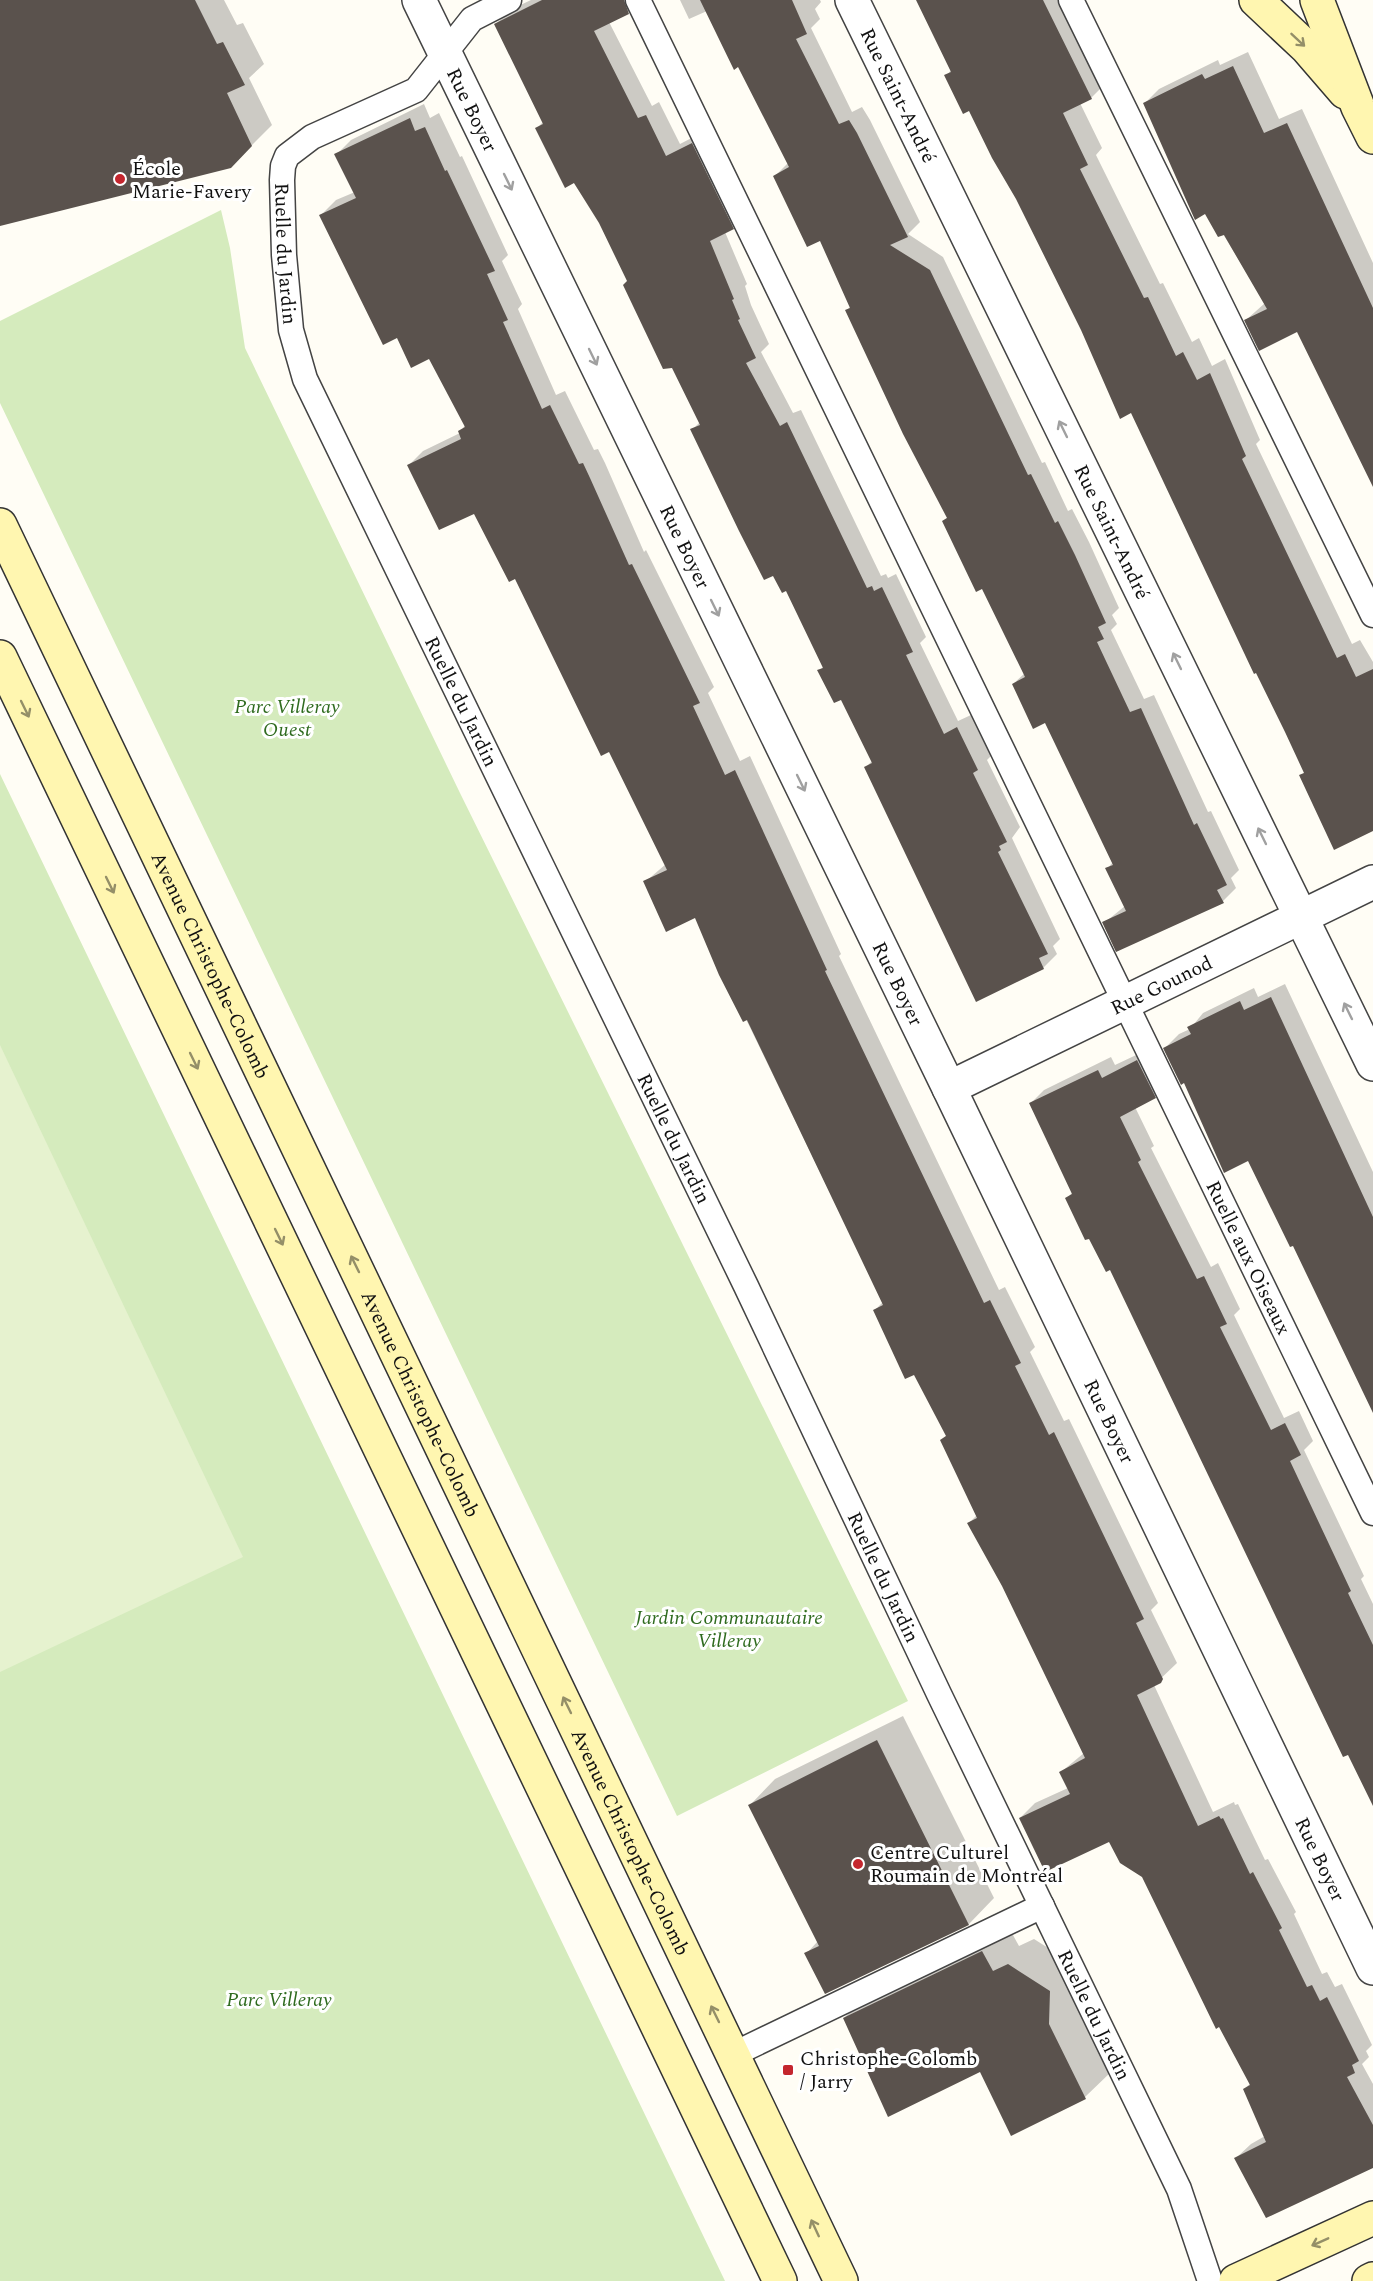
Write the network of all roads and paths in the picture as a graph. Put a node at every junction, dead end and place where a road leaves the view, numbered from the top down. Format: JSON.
{"nodes":[{"id":1,"x":419,"y":0,"type":"edge"},
{"id":2,"x":509,"y":0,"type":"edge"},
{"id":3,"x":638,"y":0,"type":"edge"},
{"id":4,"x":852,"y":0,"type":"edge"},
{"id":5,"x":1071,"y":0,"type":"edge"},
{"id":6,"x":1256,"y":0,"type":"edge"},
{"id":7,"x":1317,"y":0,"type":"edge"},
{"id":8,"x":445,"y":54,"type":"junction"},
{"id":9,"x":1358,"y":107,"type":"junction"},
{"id":10,"x":1373,"y":137,"type":"edge"},
{"id":11,"x":0,"y":525,"type":"edge"},
{"id":12,"x":1373,"y":615,"type":"edge"},
{"id":13,"x":0,"y":657,"type":"edge"},
{"id":14,"x":1373,"y":882,"type":"edge"},
{"id":15,"x":1302,"y":917,"type":"junction"},
{"id":16,"x":1125,"y":1002,"type":"junction"},
{"id":17,"x":1373,"y":1064,"type":"edge"},
{"id":18,"x":949,"y":1088,"type":"junction"},
{"id":19,"x":1373,"y":1513,"type":"edge"},
{"id":20,"x":1042,"y":1906,"type":"junction"},
{"id":21,"x":1373,"y":1968,"type":"edge"},
{"id":22,"x":734,"y":2054,"type":"junction"},
{"id":23,"x":1373,"y":2218,"type":"edge"},
{"id":24,"x":1373,"y":2279,"type":"edge"},
{"id":25,"x":780,"y":2281,"type":"edge"},
{"id":26,"x":841,"y":2281,"type":"edge"},
{"id":27,"x":1210,"y":2281,"type":"edge"},
{"id":28,"x":1236,"y":2281,"type":"edge"},
{"id":29,"x":1369,"y":2281,"type":"edge"}],
"edges":[{"from":1,"to":8,"type":"street","name":"Rue Boyer"},
{"from":2,"to":8,"type":"lane","name":"Ruelle du Jardin"},
{"from":3,"to":16,"type":"lane","name":"Ruelle aux Oiseaux"},
{"from":15,"to":4,"type":"street","name":"Rue Saint-André","one_way":true},
{"from":5,"to":12,"type":"lane"},
{"from":6,"to":9,"type":"main road","one_way":true},
{"from":7,"to":9,"type":"main road"},
{"from":8,"to":18,"type":"street","name":"Rue Boyer","one_way":true},
{"from":8,"to":20,"type":"lane","name":"Ruelle du Jardin"},
{"from":9,"to":10,"type":"main road"},
{"from":22,"to":11,"type":"main road","name":"Avenue Christophe-Colomb","one_way":true},
{"from":13,"to":25,"type":"main road","one_way":true},
{"from":14,"to":15,"type":"street","name":"Rue Gounod"},
{"from":15,"to":16,"type":"street","name":"Rue Gounod"},
{"from":17,"to":15,"type":"street","name":"Rue Saint-André","one_way":true},
{"from":16,"to":18,"type":"street","name":"Rue Gounod"},
{"from":16,"to":19,"type":"lane","name":"Ruelle aux Oiseaux"},
{"from":18,"to":21,"type":"street","name":"Rue Boyer"},
{"from":20,"to":22,"type":"lane"},
{"from":20,"to":27,"type":"lane","name":"Ruelle du Jardin"},
{"from":26,"to":22,"type":"main road","name":"Avenue Christophe-Colomb","one_way":true},
{"from":23,"to":28,"type":"main road","one_way":true},
{"from":24,"to":29,"type":"main road"}]}
